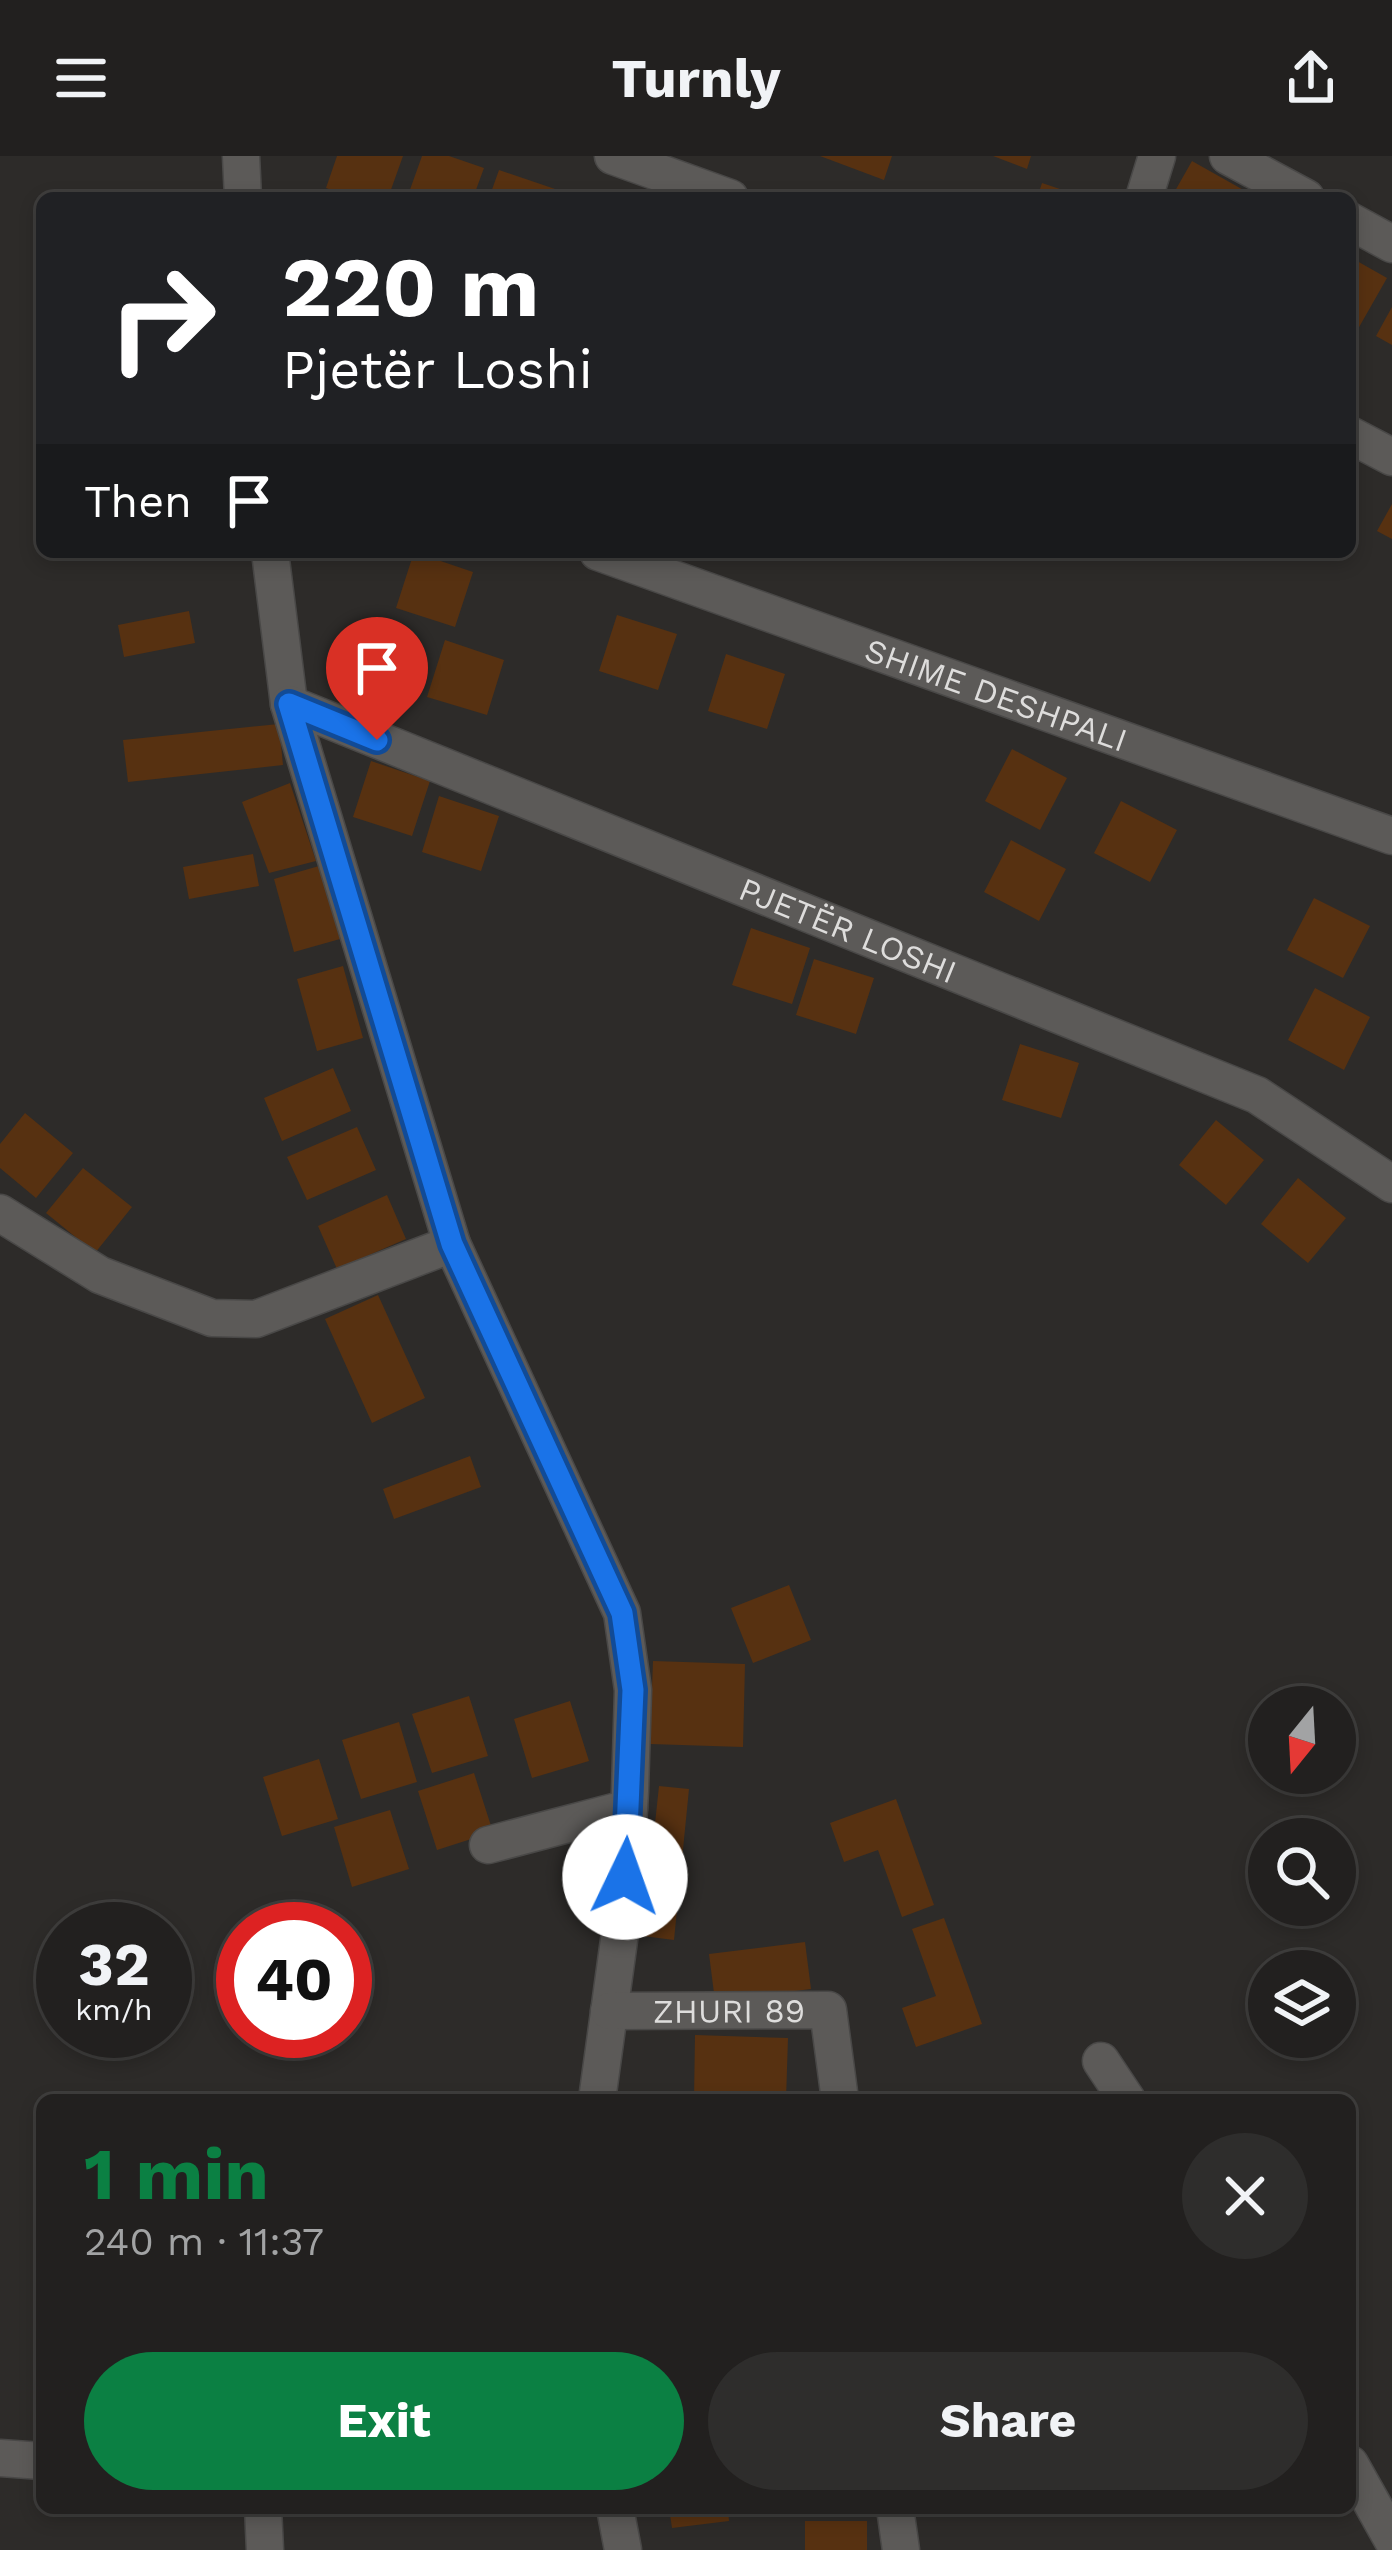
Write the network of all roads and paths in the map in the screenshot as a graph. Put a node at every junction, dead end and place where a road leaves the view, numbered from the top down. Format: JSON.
{"nodes":[{"id":1,"x":241,"y":156,"type":"edge"},
{"id":2,"x":613,"y":156,"type":"edge"},
{"id":3,"x":1156,"y":156,"type":"edge"},
{"id":4,"x":1228,"y":156,"type":"edge"},
{"id":5,"x":243,"y":192,"type":"edge"},
{"id":6,"x":713,"y":192,"type":"edge"},
{"id":7,"x":1146,"y":192,"type":"edge"},
{"id":8,"x":1295,"y":192,"type":"edge"},
{"id":9,"x":1356,"y":224,"type":"edge"},
{"id":10,"x":1392,"y":244,"type":"edge"},
{"id":11,"x":1356,"y":439,"type":"edge"},
{"id":12,"x":1392,"y":458,"type":"edge"},
{"id":13,"x":271,"y":558,"type":"edge"},
{"id":14,"x":615,"y":558,"type":"edge"},
{"id":15,"x":289,"y":704,"type":"junction"},
{"id":16,"x":1392,"y":836,"type":"edge"},
{"id":17,"x":1392,"y":1184,"type":"edge"},
{"id":18,"x":0,"y":1213,"type":"edge"},
{"id":19,"x":452,"y":1244,"type":"junction"},
{"id":20,"x":629,"y":1808,"type":"junction"},
{"id":21,"x":488,"y":1844,"type":"dead end"},
{"id":22,"x":609,"y":2011,"type":"junction"},
{"id":23,"x":1101,"y":2061,"type":"dead end"},
{"id":24,"x":598,"y":2094,"type":"edge"},
{"id":25,"x":839,"y":2094,"type":"edge"},
{"id":26,"x":1123,"y":2094,"type":"edge"},
{"id":27,"x":0,"y":2458,"type":"edge"},
{"id":28,"x":36,"y":2461,"type":"edge"},
{"id":29,"x":1356,"y":2475,"type":"edge"},
{"id":30,"x":263,"y":2514,"type":"edge"},
{"id":31,"x":616,"y":2514,"type":"edge"},
{"id":32,"x":896,"y":2514,"type":"edge"},
{"id":33,"x":1392,"y":2539,"type":"edge"},
{"id":34,"x":265,"y":2550,"type":"edge"},
{"id":35,"x":623,"y":2550,"type":"edge"},
{"id":36,"x":901,"y":2550,"type":"edge"}],
"edges":[{"from":1,"to":5,"type":"street"},
{"from":2,"to":6,"type":"street"},
{"from":3,"to":7,"type":"street"},
{"from":4,"to":8,"type":"street"},
{"from":9,"to":10,"type":"street"},
{"from":11,"to":12,"type":"street"},
{"from":13,"to":15,"type":"street"},
{"from":14,"to":16,"type":"street","name":"SHIME DESHPALI"},
{"from":15,"to":17,"type":"street","name":"PJETËR LOSHI"},
{"from":15,"to":19,"type":"street"},
{"from":18,"to":19,"type":"street"},
{"from":19,"to":20,"type":"street"},
{"from":20,"to":21,"type":"street"},
{"from":20,"to":22,"type":"street"},
{"from":22,"to":24,"type":"street"},
{"from":22,"to":25,"type":"street","name":"ZHURI 89"},
{"from":23,"to":26,"type":"street"},
{"from":27,"to":28,"type":"street"},
{"from":29,"to":33,"type":"street"},
{"from":30,"to":34,"type":"street"},
{"from":31,"to":35,"type":"street"},
{"from":32,"to":36,"type":"street"}]}
